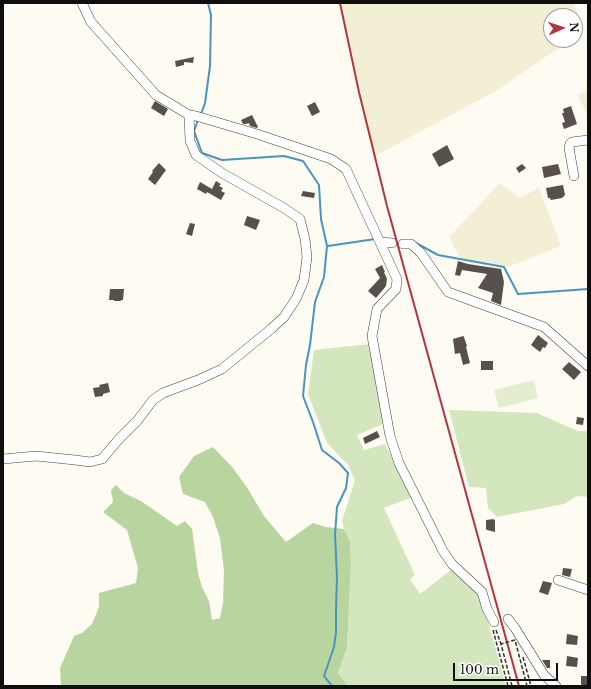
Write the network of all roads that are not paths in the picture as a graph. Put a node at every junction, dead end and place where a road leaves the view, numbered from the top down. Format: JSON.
{"nodes":[{"id":1,"x":82,"y":3,"type":"edge"},
{"id":2,"x":192,"y":115,"type":"junction"},
{"id":3,"x":588,"y":140,"type":"edge"},
{"id":4,"x":574,"y":176,"type":"dead end"},
{"id":5,"x":381,"y":242,"type":"junction"},
{"id":6,"x":392,"y":243,"type":"dead end"},
{"id":7,"x":403,"y":244,"type":"dead end"},
{"id":8,"x":588,"y":366,"type":"edge"},
{"id":9,"x":3,"y":459,"type":"edge"},
{"id":10,"x":558,"y":580,"type":"dead end"},
{"id":11,"x":588,"y":590,"type":"edge"},
{"id":12,"x":508,"y":619,"type":"dead end"},
{"id":13,"x":493,"y":626,"type":"road end"},
{"id":14,"x":556,"y":686,"type":"edge"}],
"edges":[{"from":1,"to":2,"type":"street"},
{"from":2,"to":5,"type":"street"},
{"from":2,"to":9,"type":"street"},
{"from":3,"to":4,"type":"street"},
{"from":5,"to":6,"type":"street"},
{"from":5,"to":13,"type":"street"},
{"from":7,"to":8,"type":"street"},
{"from":10,"to":11,"type":"street"},
{"from":12,"to":14,"type":"street"}]}
